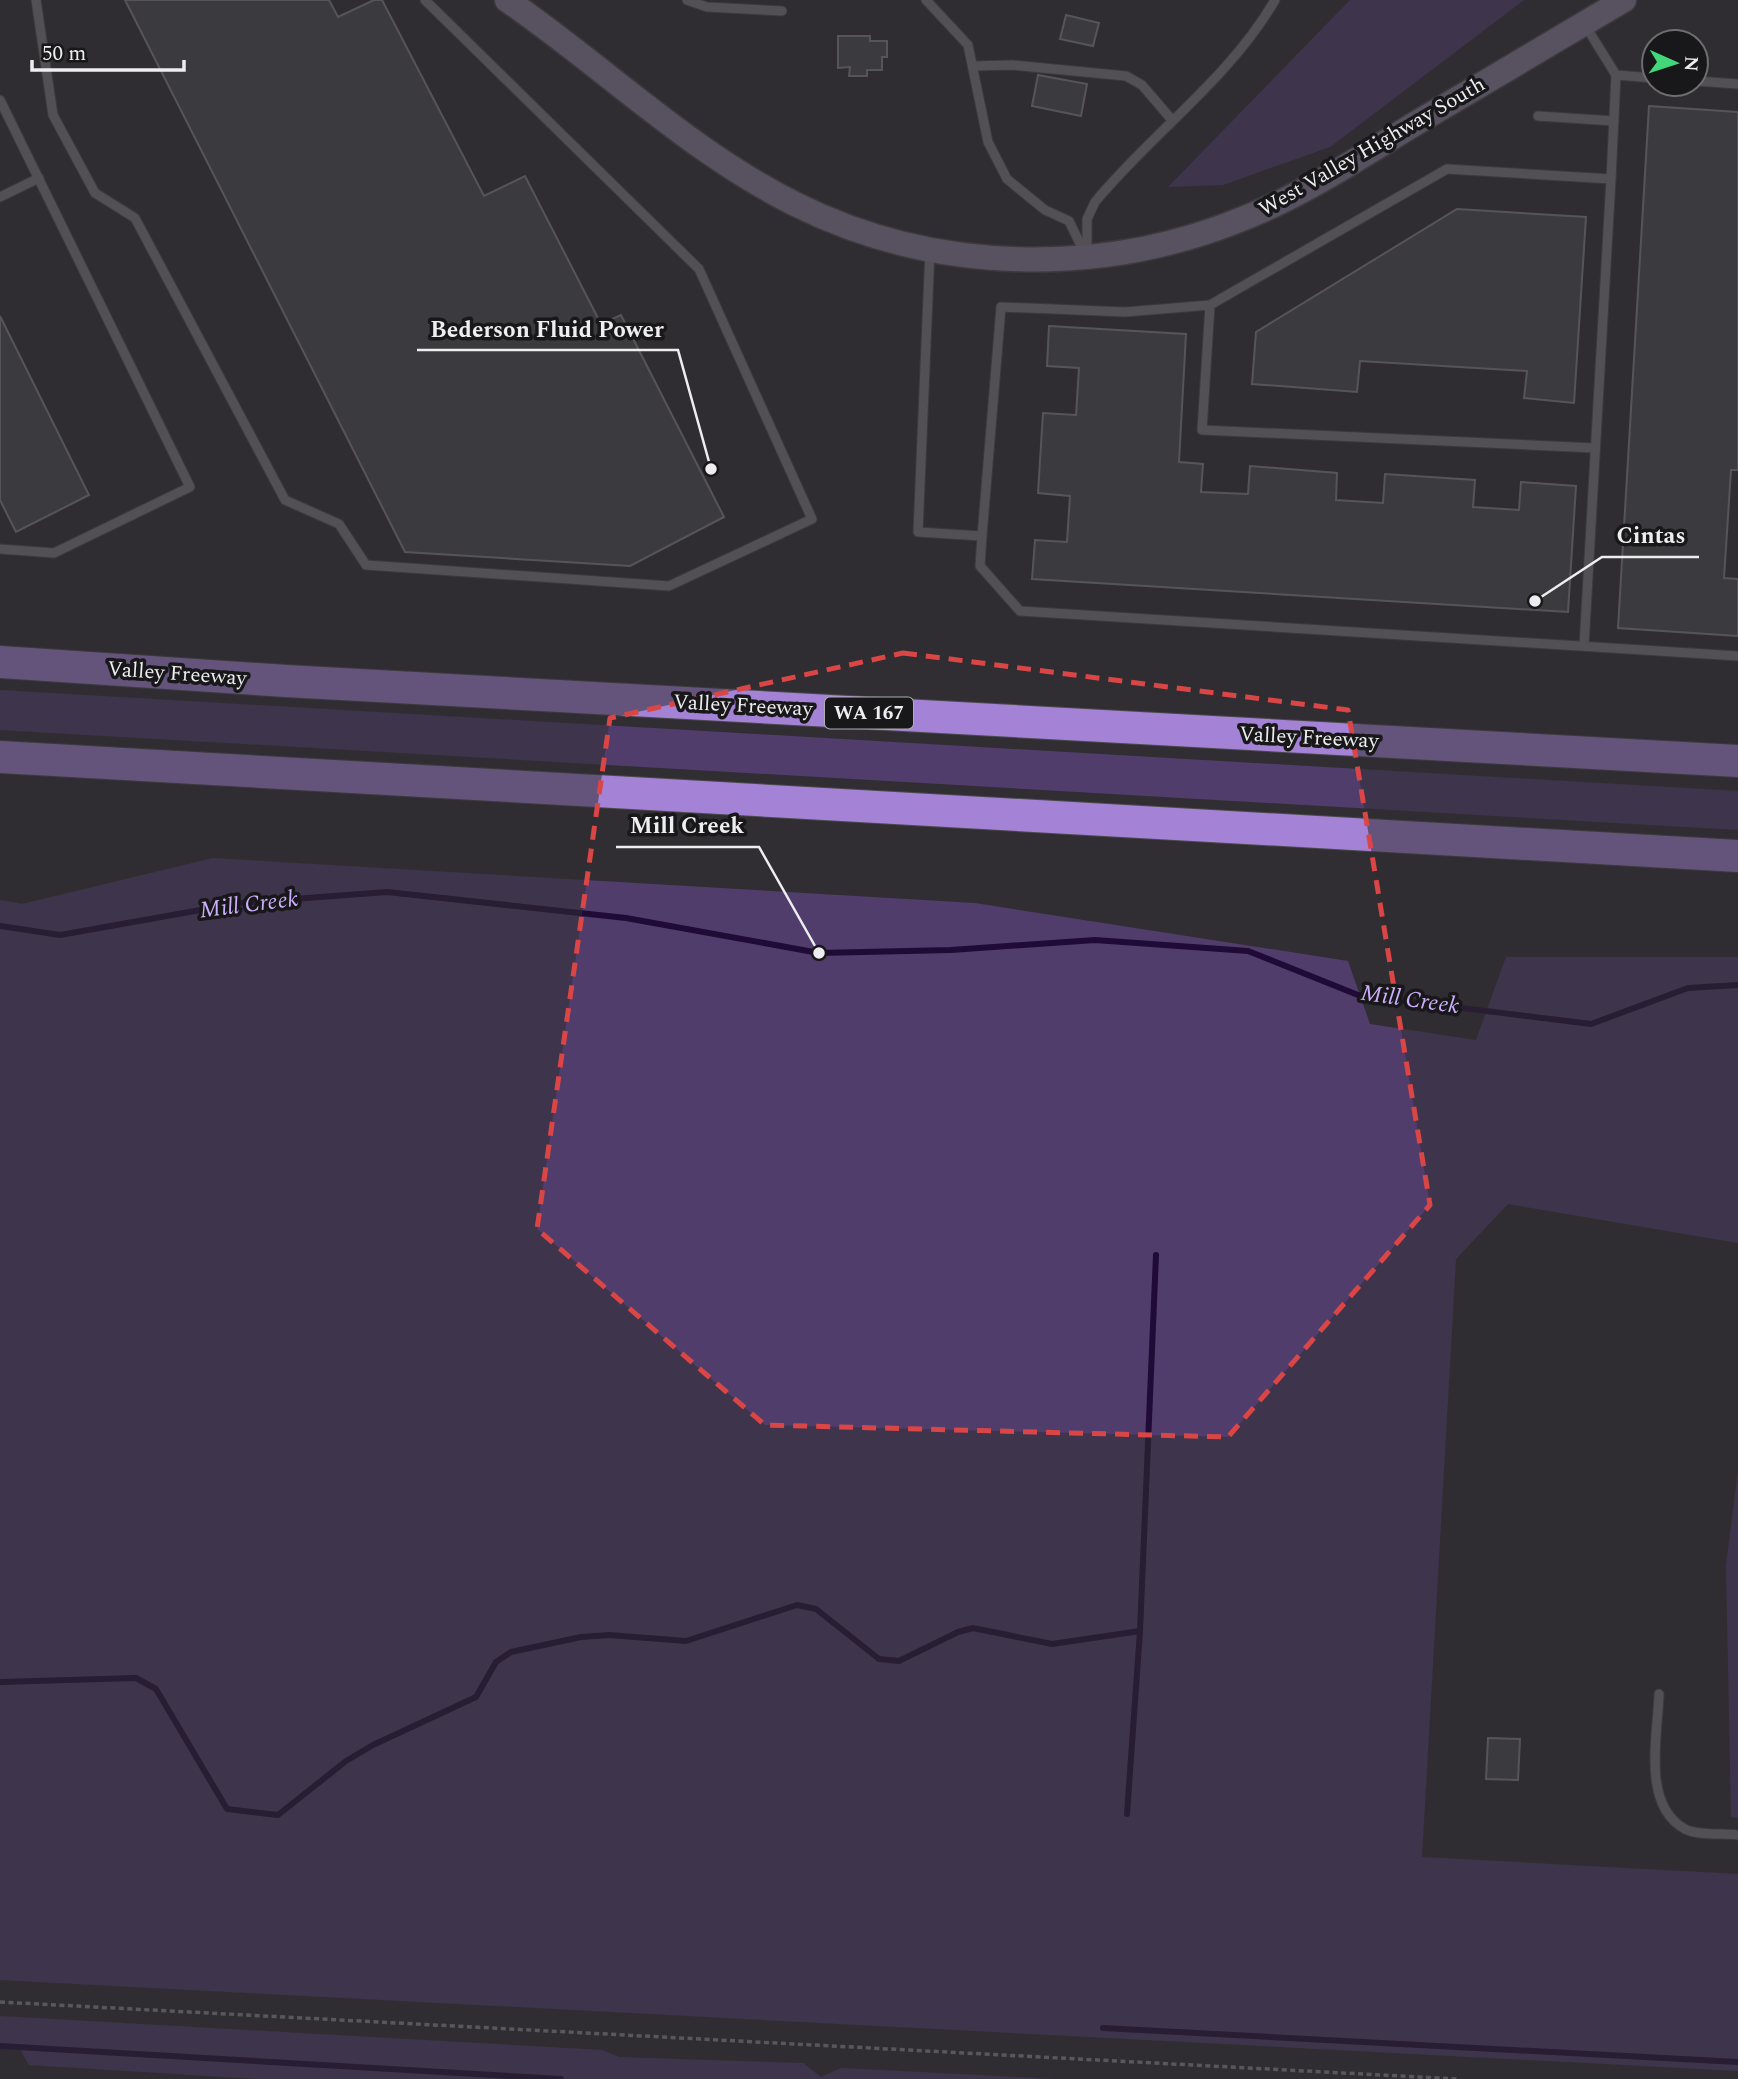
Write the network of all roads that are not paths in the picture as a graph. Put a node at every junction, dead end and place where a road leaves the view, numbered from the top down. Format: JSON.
{"nodes":[{"id":1,"x":36,"y":0,"type":"edge"},
{"id":2,"x":425,"y":0,"type":"edge"},
{"id":3,"x":507,"y":0,"type":"edge"},
{"id":4,"x":687,"y":0,"type":"edge"},
{"id":5,"x":926,"y":0,"type":"edge"},
{"id":6,"x":1275,"y":0,"type":"edge"},
{"id":7,"x":1623,"y":0,"type":"edge"},
{"id":8,"x":782,"y":11,"type":"dead end"},
{"id":9,"x":1585,"y":24,"type":"junction"},
{"id":10,"x":973,"y":66,"type":"junction"},
{"id":11,"x":1616,"y":75,"type":"junction"},
{"id":12,"x":1640,"y":77,"type":"edge"},
{"id":13,"x":1710,"y":82,"type":"edge"},
{"id":14,"x":1738,"y":84,"type":"edge"},
{"id":15,"x":0,"y":100,"type":"edge"},
{"id":16,"x":1538,"y":116,"type":"dead end"},
{"id":17,"x":1172,"y":120,"type":"junction"},
{"id":18,"x":1614,"y":121,"type":"junction"},
{"id":19,"x":39,"y":178,"type":"junction"},
{"id":20,"x":1611,"y":178,"type":"junction"},
{"id":21,"x":0,"y":197,"type":"edge"},
{"id":22,"x":930,"y":250,"type":"junction"},
{"id":23,"x":1087,"y":257,"type":"junction"},
{"id":24,"x":1209,"y":305,"type":"junction"},
{"id":25,"x":1595,"y":448,"type":"junction"},
{"id":26,"x":982,"y":537,"type":"junction"},
{"id":27,"x":0,"y":550,"type":"edge"},
{"id":28,"x":1584,"y":646,"type":"junction"},
{"id":29,"x":1738,"y":656,"type":"edge"},
{"id":30,"x":0,"y":662,"type":"edge"},
{"id":31,"x":0,"y":757,"type":"edge"},
{"id":32,"x":1738,"y":761,"type":"edge"},
{"id":33,"x":1738,"y":856,"type":"edge"},
{"id":34,"x":1660,"y":1694,"type":"dead end"},
{"id":35,"x":1738,"y":1835,"type":"edge"}],
"edges":[{"from":1,"to":2,"type":"lane"},
{"from":3,"to":22,"type":"main road","name":"West Valley Highway South"},
{"from":4,"to":8,"type":"lane"},
{"from":5,"to":10,"type":"lane"},
{"from":6,"to":17,"type":"lane"},
{"from":7,"to":9,"type":"main road","name":"West Valley Highway South"},
{"from":9,"to":11,"type":"lane"},
{"from":9,"to":23,"type":"main road","name":"West Valley Highway South"},
{"from":10,"to":17,"type":"lane"},
{"from":10,"to":23,"type":"lane"},
{"from":11,"to":12,"type":"lane"},
{"from":11,"to":18,"type":"lane"},
{"from":13,"to":14,"type":"lane"},
{"from":15,"to":19,"type":"lane"},
{"from":16,"to":18,"type":"lane"},
{"from":17,"to":23,"type":"lane"},
{"from":18,"to":20,"type":"lane"},
{"from":19,"to":21,"type":"lane"},
{"from":19,"to":27,"type":"lane"},
{"from":20,"to":24,"type":"lane"},
{"from":20,"to":25,"type":"lane"},
{"from":22,"to":23,"type":"main road","name":"West Valley Highway South"},
{"from":22,"to":26,"type":"lane"},
{"from":24,"to":25,"type":"lane"},
{"from":24,"to":26,"type":"lane"},
{"from":25,"to":28,"type":"lane"},
{"from":26,"to":28,"type":"lane"},
{"from":28,"to":29,"type":"lane"},
{"from":30,"to":32,"type":"highway","name":"Valley Freeway","number":"WA 167"},
{"from":31,"to":33,"type":"highway"},
{"from":34,"to":35,"type":"lane"}]}
